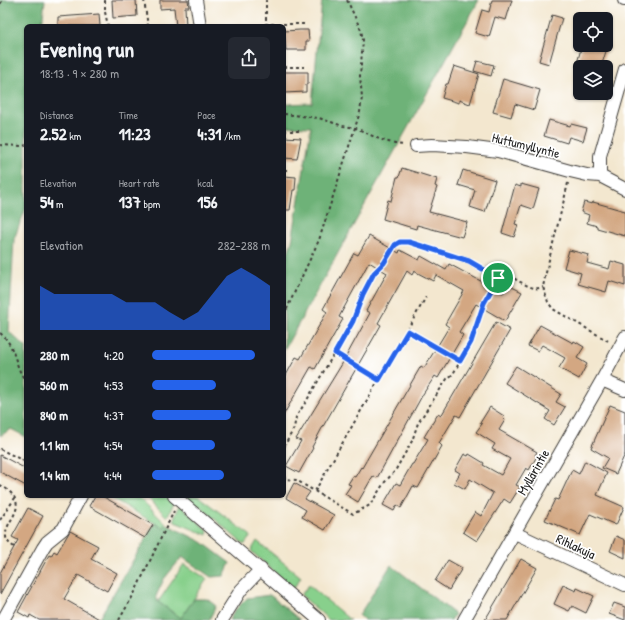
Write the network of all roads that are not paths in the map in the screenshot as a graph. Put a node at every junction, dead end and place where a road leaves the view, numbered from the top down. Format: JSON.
{"nodes":[{"id":1,"x":196,"y":0,"type":"edge"},
{"id":2,"x":200,"y":24,"type":"edge"},
{"id":3,"x":625,"y":69,"type":"edge"},
{"id":4,"x":416,"y":146,"type":"road end"},
{"id":5,"x":600,"y":176,"type":"junction"},
{"id":6,"x":625,"y":189,"type":"edge"},
{"id":7,"x":622,"y":342,"type":"edge"},
{"id":8,"x":602,"y":380,"type":"junction"},
{"id":9,"x":625,"y":390,"type":"edge"},
{"id":10,"x":80,"y":498,"type":"edge"},
{"id":11,"x":176,"y":498,"type":"edge"},
{"id":12,"x":515,"y":533,"type":"junction"},
{"id":13,"x":261,"y":569,"type":"junction"},
{"id":14,"x":625,"y":585,"type":"edge"},
{"id":15,"x":3,"y":620,"type":"edge"},
{"id":16,"x":222,"y":620,"type":"edge"},
{"id":17,"x":319,"y":620,"type":"edge"},
{"id":18,"x":464,"y":620,"type":"edge"}],
"edges":[{"from":1,"to":2,"type":"street"},
{"from":3,"to":5,"type":"street"},
{"from":4,"to":5,"type":"street","name":"Huttumyllyntie"},
{"from":5,"to":6,"type":"street","name":"Huttumyllyntie"},
{"from":7,"to":8,"type":"street","name":"Myllärintie"},
{"from":8,"to":9,"type":"street"},
{"from":8,"to":12,"type":"street","name":"Myllärintie"},
{"from":10,"to":15,"type":"street"},
{"from":11,"to":13,"type":"street"},
{"from":12,"to":14,"type":"street","name":"Rihlakuja"},
{"from":12,"to":18,"type":"street","name":"Myllärintie"},
{"from":13,"to":16,"type":"street"},
{"from":13,"to":17,"type":"street"}]}
